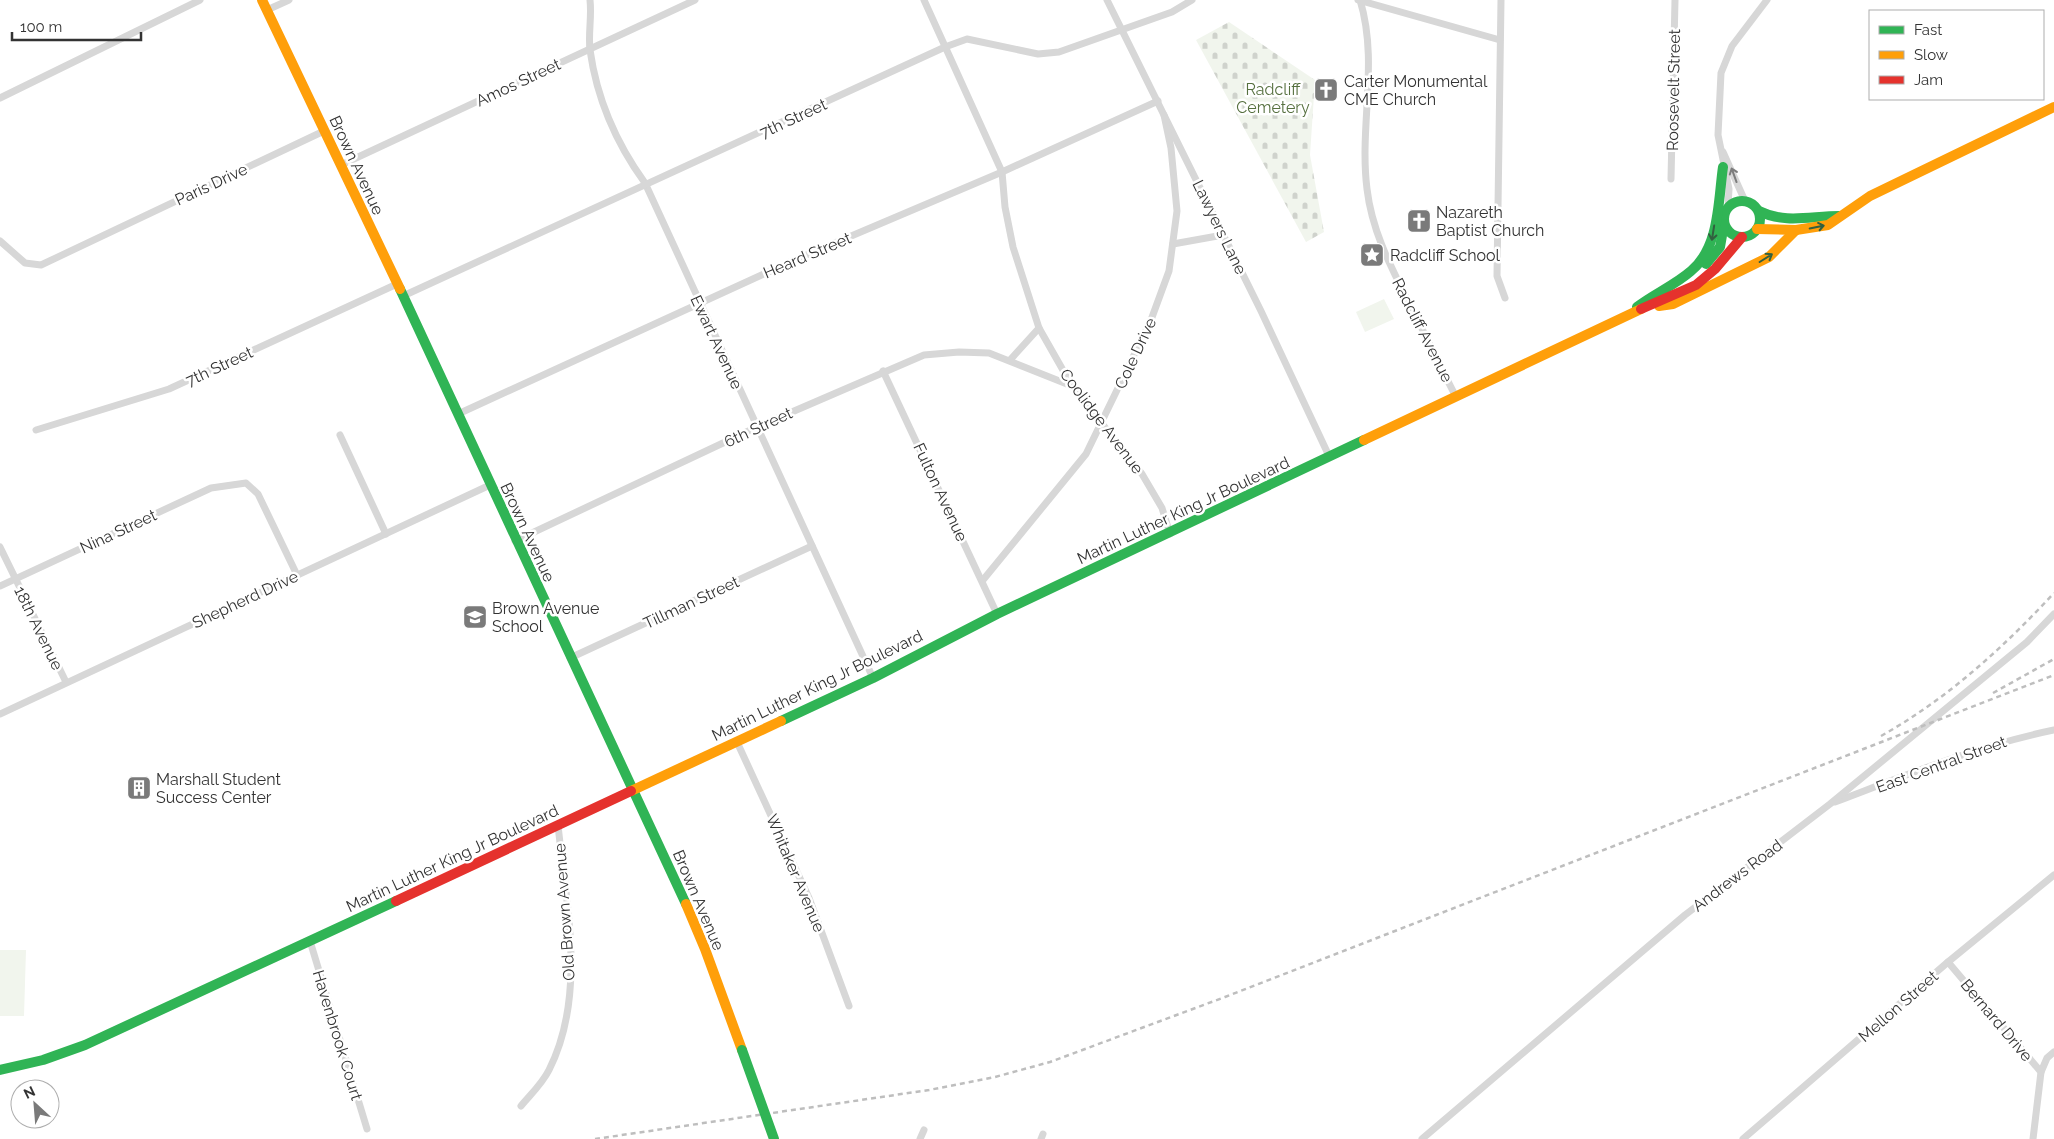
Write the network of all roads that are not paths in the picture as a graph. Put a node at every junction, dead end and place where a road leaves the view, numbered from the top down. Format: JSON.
{"nodes":[{"id":1,"x":200,"y":0,"type":"edge"},
{"id":2,"x":262,"y":0,"type":"edge"},
{"id":3,"x":289,"y":0,"type":"edge"},
{"id":4,"x":590,"y":0,"type":"edge"},
{"id":5,"x":695,"y":0,"type":"edge"},
{"id":6,"x":924,"y":0,"type":"edge"},
{"id":7,"x":1107,"y":0,"type":"edge"},
{"id":8,"x":1192,"y":0,"type":"edge"},
{"id":9,"x":1359,"y":0,"type":"edge"},
{"id":10,"x":1501,"y":0,"type":"edge"},
{"id":11,"x":1675,"y":0,"type":"edge"},
{"id":12,"x":1767,"y":0,"type":"edge"},
{"id":13,"x":267,"y":10,"type":"junction"},
{"id":14,"x":1123,"y":30,"type":"junction"},
{"id":15,"x":1500,"y":40,"type":"junction"},
{"id":16,"x":945,"y":47,"type":"junction"},
{"id":17,"x":590,"y":48,"type":"junction"},
{"id":18,"x":0,"y":98,"type":"edge"},
{"id":19,"x":1158,"y":101,"type":"junction"},
{"id":20,"x":2054,"y":108,"type":"edge"},
{"id":21,"x":1164,"y":116,"type":"junction"},
{"id":22,"x":324,"y":131,"type":"junction"},
{"id":23,"x":1722,"y":150,"type":"junction"},
{"id":24,"x":341,"y":165,"type":"junction"},
{"id":25,"x":1723,"y":167,"type":"junction"},
{"id":26,"x":1002,"y":172,"type":"junction"},
{"id":27,"x":1670,"y":179,"type":"dead end"},
{"id":28,"x":645,"y":183,"type":"junction"},
{"id":29,"x":1745,"y":201,"type":"junction"},
{"id":30,"x":1728,"y":206,"type":"junction"},
{"id":31,"x":1759,"y":211,"type":"junction"},
{"id":32,"x":1838,"y":216,"type":"junction"},
{"id":33,"x":1724,"y":223,"type":"junction"},
{"id":34,"x":1757,"y":229,"type":"junction"},
{"id":35,"x":1796,"y":230,"type":"junction"},
{"id":36,"x":1223,"y":235,"type":"junction"},
{"id":37,"x":1742,"y":237,"type":"junction"},
{"id":38,"x":0,"y":241,"type":"edge"},
{"id":39,"x":1173,"y":244,"type":"junction"},
{"id":40,"x":397,"y":284,"type":"junction"},
{"id":41,"x":403,"y":296,"type":"junction"},
{"id":42,"x":1504,"y":298,"type":"dead end"},
{"id":43,"x":1658,"y":301,"type":"junction"},
{"id":44,"x":699,"y":303,"type":"junction"},
{"id":45,"x":1641,"y":309,"type":"junction"},
{"id":46,"x":1627,"y":316,"type":"junction"},
{"id":47,"x":1039,"y":328,"type":"junction"},
{"id":48,"x":1010,"y":360,"type":"junction"},
{"id":49,"x":884,"y":371,"type":"junction"},
{"id":50,"x":1072,"y":386,"type":"junction"},
{"id":51,"x":1456,"y":395,"type":"junction"},
{"id":52,"x":458,"y":414,"type":"junction"},
{"id":53,"x":1102,"y":423,"type":"junction"},
{"id":54,"x":757,"y":427,"type":"junction"},
{"id":55,"x":36,"y":430,"type":"dead end"},
{"id":56,"x":340,"y":435,"type":"dead end"},
{"id":57,"x":1329,"y":456,"type":"junction"},
{"id":58,"x":490,"y":485,"type":"junction"},
{"id":59,"x":386,"y":534,"type":"junction"},
{"id":60,"x":1170,"y":534,"type":"junction"},
{"id":61,"x":515,"y":541,"type":"junction"},
{"id":62,"x":812,"y":546,"type":"junction"},
{"id":63,"x":0,"y":547,"type":"edge"},
{"id":64,"x":297,"y":575,"type":"junction"},
{"id":65,"x":15,"y":579,"type":"junction"},
{"id":66,"x":983,"y":580,"type":"junction"},
{"id":67,"x":0,"y":586,"type":"edge"},
{"id":68,"x":997,"y":614,"type":"junction"},
{"id":69,"x":2054,"y":614,"type":"edge"},
{"id":70,"x":570,"y":658,"type":"junction"},
{"id":71,"x":873,"y":678,"type":"junction"},
{"id":72,"x":66,"y":682,"type":"junction"},
{"id":73,"x":0,"y":714,"type":"edge"},
{"id":74,"x":2054,"y":730,"type":"edge"},
{"id":75,"x":737,"y":742,"type":"junction"},
{"id":76,"x":634,"y":791,"type":"junction"},
{"id":77,"x":1830,"y":804,"type":"junction"},
{"id":78,"x":558,"y":825,"type":"junction"},
{"id":79,"x":2054,"y":875,"type":"edge"},
{"id":80,"x":310,"y":941,"type":"junction"},
{"id":81,"x":1948,"y":962,"type":"junction"},
{"id":82,"x":849,"y":1006,"type":"dead end"},
{"id":83,"x":2054,"y":1052,"type":"edge"},
{"id":84,"x":0,"y":1070,"type":"edge"},
{"id":85,"x":2041,"y":1072,"type":"junction"},
{"id":86,"x":520,"y":1106,"type":"dead end"},
{"id":87,"x":367,"y":1129,"type":"dead end"},
{"id":88,"x":924,"y":1130,"type":"dead end"},
{"id":89,"x":775,"y":1139,"type":"edge"},
{"id":90,"x":920,"y":1139,"type":"edge"},
{"id":91,"x":1422,"y":1139,"type":"edge"},
{"id":92,"x":1743,"y":1139,"type":"edge"},
{"id":93,"x":2033,"y":1139,"type":"edge"}],
"edges":[{"from":1,"to":18,"type":"street"},
{"from":2,"to":13,"type":"main road","name":"Brown Avenue"},
{"from":3,"to":13,"type":"street"},
{"from":4,"to":17,"type":"street","name":"Ewart Avenue"},
{"from":5,"to":17,"type":"street","name":"Amos Street"},
{"from":6,"to":16,"type":"street","name":"Coolidge Avenue"},
{"from":7,"to":14,"type":"street","name":"Lawyers Lane"},
{"from":8,"to":14,"type":"street","name":"7th Street"},
{"from":9,"to":15,"type":"street"},
{"from":9,"to":51,"type":"street","name":"Radcliff Avenue"},
{"from":10,"to":15,"type":"street"},
{"from":11,"to":27,"type":"street","name":"Roosevelt Street"},
{"from":12,"to":23,"type":"street"},
{"from":13,"to":22,"type":"main road","name":"Brown Avenue"},
{"from":14,"to":16,"type":"street","name":"7th Street"},
{"from":14,"to":19,"type":"street","name":"Lawyers Lane"},
{"from":15,"to":42,"type":"street"},
{"from":16,"to":26,"type":"street","name":"Coolidge Avenue"},
{"from":16,"to":28,"type":"street","name":"7th Street"},
{"from":17,"to":24,"type":"street","name":"Amos Street"},
{"from":17,"to":28,"type":"street","name":"Ewart Avenue"},
{"from":19,"to":21,"type":"street","name":"Lawyers Lane"},
{"from":19,"to":26,"type":"street","name":"Heard Street"},
{"from":20,"to":32,"type":"main road"},
{"from":21,"to":36,"type":"street","name":"Lawyers Lane"},
{"from":21,"to":39,"type":"street","name":"Cole Drive"},
{"from":22,"to":24,"type":"main road","name":"Brown Avenue"},
{"from":22,"to":38,"type":"street","name":"Paris Drive"},
{"from":23,"to":25,"type":"street"},
{"from":29,"to":23,"type":"street","one_way":true},
{"from":24,"to":40,"type":"main road","name":"Brown Avenue"},
{"from":25,"to":30,"type":"street"},
{"from":25,"to":46,"type":"main road","one_way":true},
{"from":26,"to":44,"type":"street","name":"Heard Street"},
{"from":26,"to":47,"type":"street","name":"Coolidge Avenue"},
{"from":28,"to":41,"type":"street","name":"7th Street"},
{"from":28,"to":44,"type":"street","name":"Ewart Avenue"},
{"from":29,"to":30,"type":"main road"},
{"from":29,"to":31,"type":"main road"},
{"from":30,"to":33,"type":"main road"},
{"from":31,"to":32,"type":"main road"},
{"from":31,"to":34,"type":"main road"},
{"from":35,"to":32,"type":"main road","one_way":true},
{"from":33,"to":37,"type":"main road"},
{"from":33,"to":43,"type":"main road","name":"Martin Luther King Jr Boulevard"},
{"from":34,"to":35,"type":"main road"},
{"from":34,"to":37,"type":"main road"},
{"from":45,"to":35,"type":"main road","name":"Martin Luther King Jr Boulevard","one_way":true},
{"from":36,"to":39,"type":"street"},
{"from":36,"to":57,"type":"street","name":"Lawyers Lane"},
{"from":37,"to":43,"type":"main road","name":"Martin Luther King Jr Boulevard"},
{"from":39,"to":53,"type":"street","name":"Cole Drive"},
{"from":40,"to":41,"type":"main road","name":"Brown Avenue"},
{"from":40,"to":55,"type":"street","name":"7th Street"},
{"from":41,"to":52,"type":"main road","name":"Brown Avenue"},
{"from":43,"to":45,"type":"main road","name":"Martin Luther King Jr Boulevard"},
{"from":44,"to":52,"type":"street","name":"Heard Street"},
{"from":44,"to":54,"type":"street","name":"Ewart Avenue"},
{"from":45,"to":46,"type":"main road","name":"Martin Luther King Jr Boulevard"},
{"from":46,"to":51,"type":"main road","name":"Martin Luther King Jr Boulevard"},
{"from":47,"to":48,"type":"street"},
{"from":47,"to":50,"type":"street","name":"Coolidge Avenue"},
{"from":48,"to":49,"type":"street","name":"6th Street"},
{"from":48,"to":50,"type":"street","name":"6th Street"},
{"from":49,"to":54,"type":"street","name":"6th Street"},
{"from":49,"to":66,"type":"street","name":"Fulton Avenue"},
{"from":50,"to":53,"type":"street","name":"Coolidge Avenue"},
{"from":51,"to":57,"type":"main road","name":"Martin Luther King Jr Boulevard"},
{"from":52,"to":58,"type":"main road","name":"Brown Avenue"},
{"from":53,"to":60,"type":"street","name":"Coolidge Avenue"},
{"from":53,"to":66,"type":"street","name":"Cole Drive"},
{"from":54,"to":61,"type":"street","name":"6th Street"},
{"from":54,"to":62,"type":"street","name":"Ewart Avenue"},
{"from":56,"to":59,"type":"street"},
{"from":57,"to":60,"type":"main road","name":"Martin Luther King Jr Boulevard"},
{"from":58,"to":59,"type":"street","name":"Shepherd Drive"},
{"from":58,"to":61,"type":"main road","name":"Brown Avenue"},
{"from":59,"to":64,"type":"street","name":"Shepherd Drive"},
{"from":60,"to":68,"type":"main road","name":"Martin Luther King Jr Boulevard"},
{"from":61,"to":70,"type":"main road","name":"Brown Avenue"},
{"from":62,"to":70,"type":"street","name":"Tillman Street"},
{"from":62,"to":71,"type":"street","name":"Ewart Avenue"},
{"from":63,"to":65,"type":"street","name":"18th Avenue"},
{"from":64,"to":65,"type":"street","name":"Nina Street"},
{"from":64,"to":72,"type":"street","name":"Shepherd Drive"},
{"from":65,"to":67,"type":"street","name":"Nina Street"},
{"from":65,"to":72,"type":"street","name":"18th Avenue"},
{"from":66,"to":68,"type":"street","name":"Fulton Avenue"},
{"from":68,"to":71,"type":"main road","name":"Martin Luther King Jr Boulevard"},
{"from":69,"to":77,"type":"street","name":"Andrews Road"},
{"from":70,"to":76,"type":"main road","name":"Brown Avenue"},
{"from":71,"to":75,"type":"main road","name":"Martin Luther King Jr Boulevard"},
{"from":72,"to":73,"type":"street","name":"Shepherd Drive"},
{"from":74,"to":77,"type":"street","name":"East Central Street"},
{"from":75,"to":76,"type":"main road","name":"Martin Luther King Jr Boulevard"},
{"from":75,"to":82,"type":"street","name":"Whitaker Avenue"},
{"from":76,"to":78,"type":"main road","name":"Martin Luther King Jr Boulevard"},
{"from":76,"to":89,"type":"main road","name":"Brown Avenue","bridge":true},
{"from":77,"to":91,"type":"street","name":"Andrews Road"},
{"from":78,"to":80,"type":"main road","name":"Martin Luther King Jr Boulevard"},
{"from":78,"to":86,"type":"street","name":"Old Brown Avenue"},
{"from":79,"to":81,"type":"street","name":"Mellon Street"},
{"from":80,"to":84,"type":"main road","name":"Martin Luther King Jr Boulevard"},
{"from":80,"to":87,"type":"street","name":"Havenbrook Court"},
{"from":81,"to":85,"type":"street","name":"Bernard Drive"},
{"from":81,"to":92,"type":"street","name":"Mellon Street"},
{"from":83,"to":85,"type":"street"},
{"from":85,"to":93,"type":"street","name":"Bernard Drive"},
{"from":88,"to":90,"type":"street"}]}
